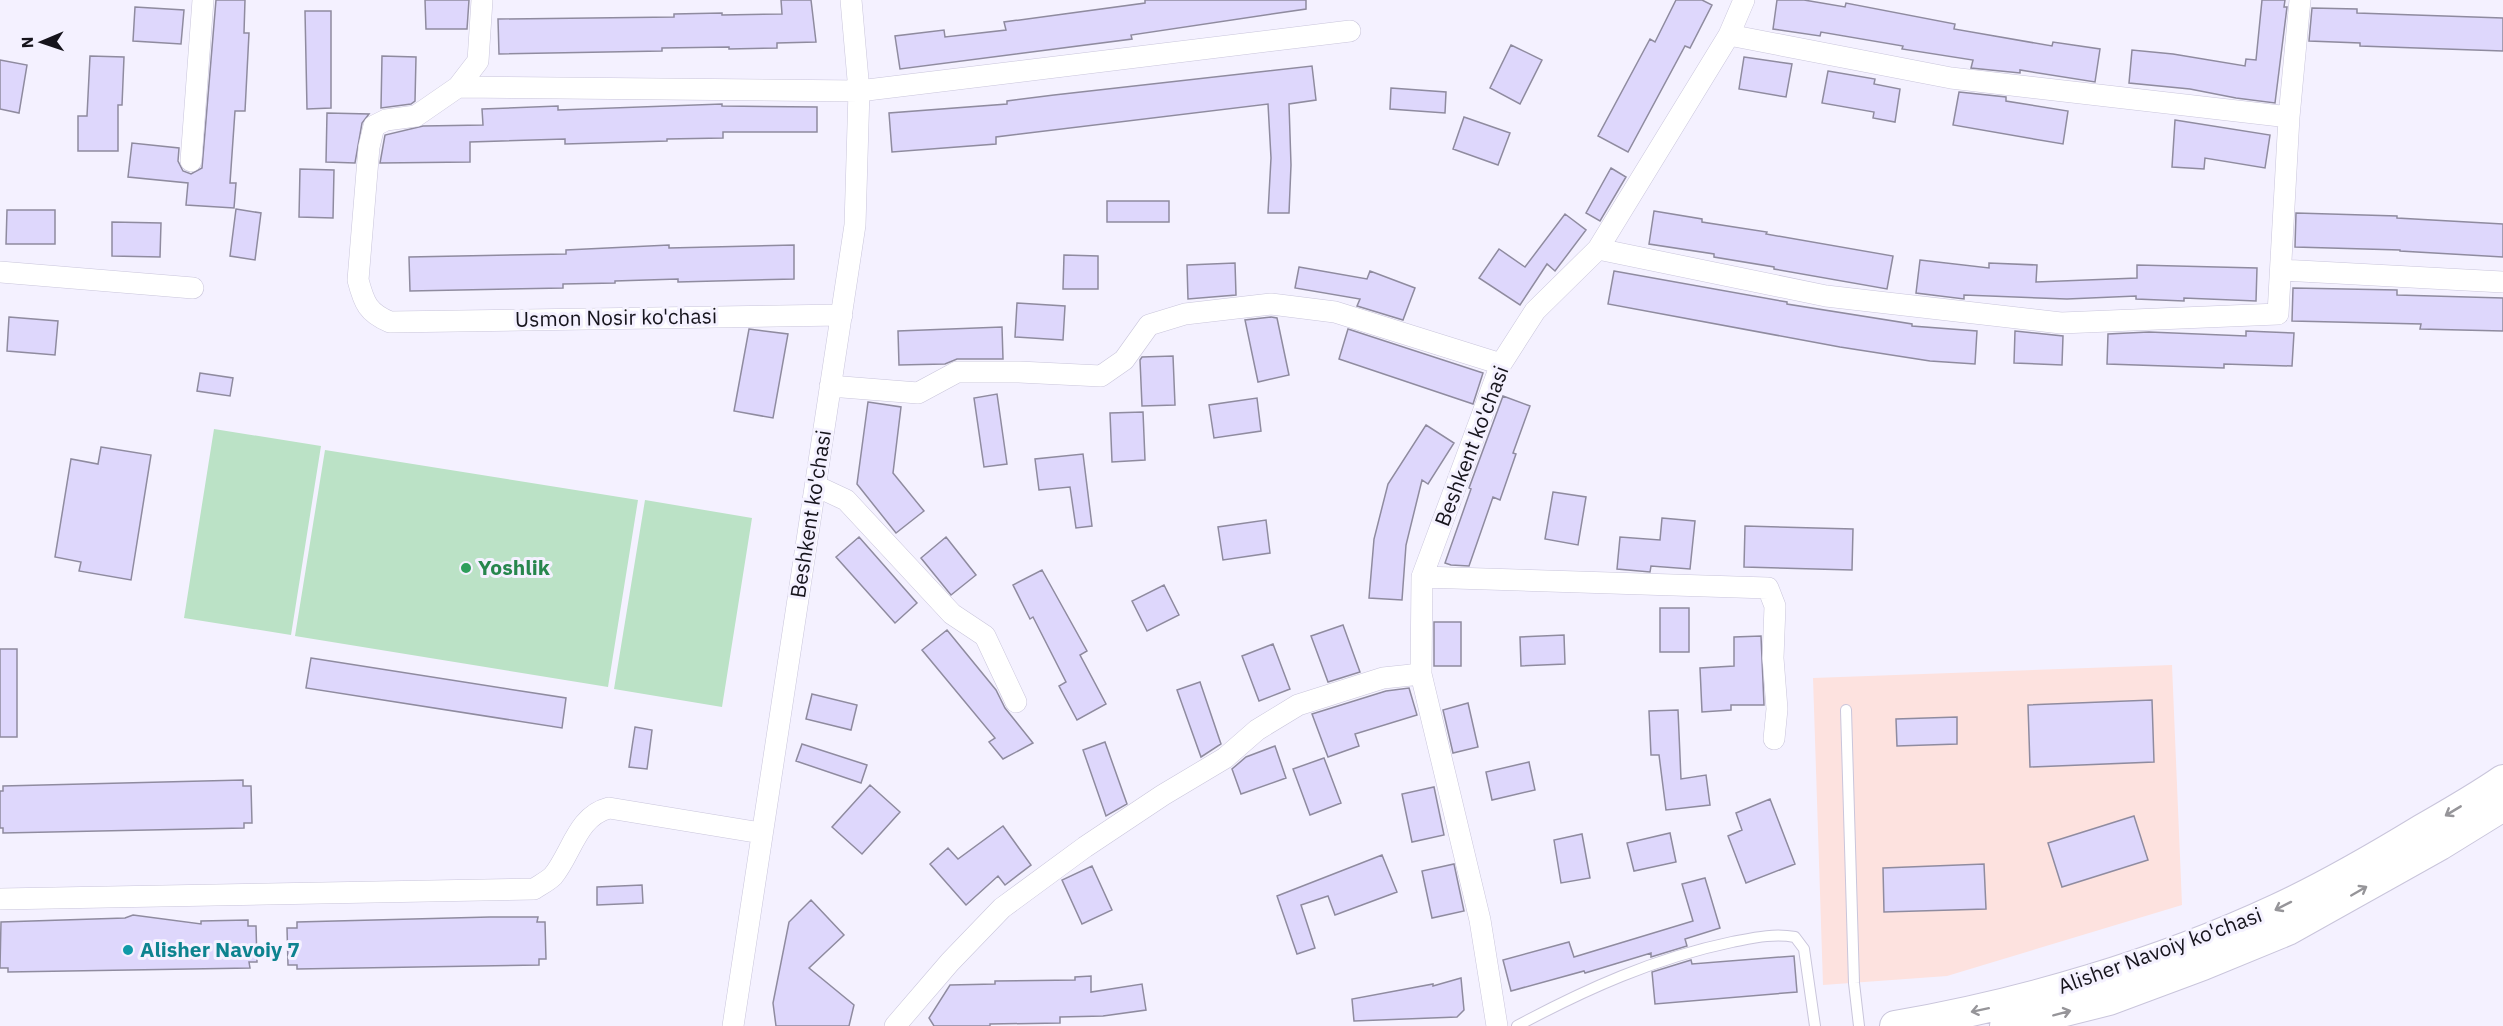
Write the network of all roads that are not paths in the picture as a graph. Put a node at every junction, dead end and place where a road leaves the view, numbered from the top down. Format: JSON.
{"nodes":[{"id":1,"x":202,"y":0,"type":"edge"},
{"id":2,"x":482,"y":0,"type":"edge"},
{"id":3,"x":851,"y":0,"type":"edge"},
{"id":4,"x":1744,"y":0,"type":"edge"},
{"id":5,"x":2300,"y":0,"type":"edge"},
{"id":6,"x":1350,"y":31,"type":"dead end"},
{"id":7,"x":1729,"y":35,"type":"junction"},
{"id":8,"x":458,"y":87,"type":"junction"},
{"id":9,"x":859,"y":91,"type":"junction"},
{"id":10,"x":2289,"y":117,"type":"junction"},
{"id":11,"x":191,"y":161,"type":"dead end"},
{"id":12,"x":1598,"y":249,"type":"junction"},
{"id":13,"x":2282,"y":270,"type":"junction"},
{"id":14,"x":0,"y":272,"type":"edge"},
{"id":15,"x":2503,"y":282,"type":"edge"},
{"id":16,"x":192,"y":288,"type":"dead end"},
{"id":17,"x":842,"y":315,"type":"junction"},
{"id":18,"x":1501,"y":364,"type":"junction"},
{"id":19,"x":830,"y":386,"type":"junction"},
{"id":20,"x":816,"y":486,"type":"junction"},
{"id":21,"x":1422,"y":577,"type":"junction"},
{"id":22,"x":1420,"y":674,"type":"junction"},
{"id":23,"x":1016,"y":702,"type":"dead end"},
{"id":24,"x":1846,"y":710,"type":"dead end"},
{"id":25,"x":1773,"y":739,"type":"dead end"},
{"id":26,"x":2503,"y":780,"type":"edge"},
{"id":27,"x":2503,"y":806,"type":"edge"},
{"id":28,"x":761,"y":832,"type":"junction"},
{"id":29,"x":0,"y":899,"type":"edge"},
{"id":30,"x":2021,"y":1014,"type":"edge"},
{"id":31,"x":733,"y":1026,"type":"edge"},
{"id":32,"x":895,"y":1026,"type":"edge"},
{"id":33,"x":1497,"y":1026,"type":"edge"},
{"id":34,"x":1518,"y":1026,"type":"edge"},
{"id":35,"x":1815,"y":1026,"type":"edge"},
{"id":36,"x":1859,"y":1026,"type":"edge"},
{"id":37,"x":1895,"y":1026,"type":"edge"}],
"edges":[{"from":1,"to":11,"type":"street"},
{"from":2,"to":8,"type":"street"},
{"from":3,"to":9,"type":"street","name":"Beshkent ko'chasi"},
{"from":4,"to":7,"type":"street","name":"Beshkent ko'chasi"},
{"from":5,"to":10,"type":"street"},
{"from":6,"to":9,"type":"street"},
{"from":7,"to":10,"type":"street"},
{"from":7,"to":12,"type":"street","name":"Beshkent ko'chasi"},
{"from":8,"to":9,"type":"street"},
{"from":8,"to":17,"type":"street","name":"Usmon Nosir ko'chasi"},
{"from":9,"to":17,"type":"street","name":"Beshkent ko'chasi"},
{"from":10,"to":13,"type":"street"},
{"from":12,"to":13,"type":"street"},
{"from":12,"to":18,"type":"street","name":"Beshkent ko'chasi"},
{"from":13,"to":15,"type":"street"},
{"from":14,"to":16,"type":"street"},
{"from":17,"to":19,"type":"street","name":"Beshkent ko'chasi"},
{"from":18,"to":19,"type":"street"},
{"from":18,"to":21,"type":"street","name":"Beshkent ko'chasi"},
{"from":19,"to":20,"type":"street","name":"Beshkent ko'chasi"},
{"from":20,"to":23,"type":"street"},
{"from":20,"to":28,"type":"street","name":"Beshkent ko'chasi"},
{"from":21,"to":22,"type":"street","name":"Beshkent ko'chasi"},
{"from":21,"to":25,"type":"street"},
{"from":22,"to":32,"type":"street"},
{"from":22,"to":33,"type":"street","name":"Beshkent ko'chasi"},
{"from":24,"to":36,"type":"lane"},
{"from":26,"to":30,"type":"main road","name":"Alisher Navoiy ko'chasi","one_way":true},
{"from":30,"to":27,"type":"main road","name":"Alisher Navoiy ko'chasi","one_way":true},
{"from":28,"to":29,"type":"street"},
{"from":28,"to":31,"type":"street","name":"Beshkent ko'chasi"},
{"from":30,"to":37,"type":"main road","name":"Alisher Navoiy ko'chasi","one_way":true},
{"from":34,"to":35,"type":"lane"}]}
